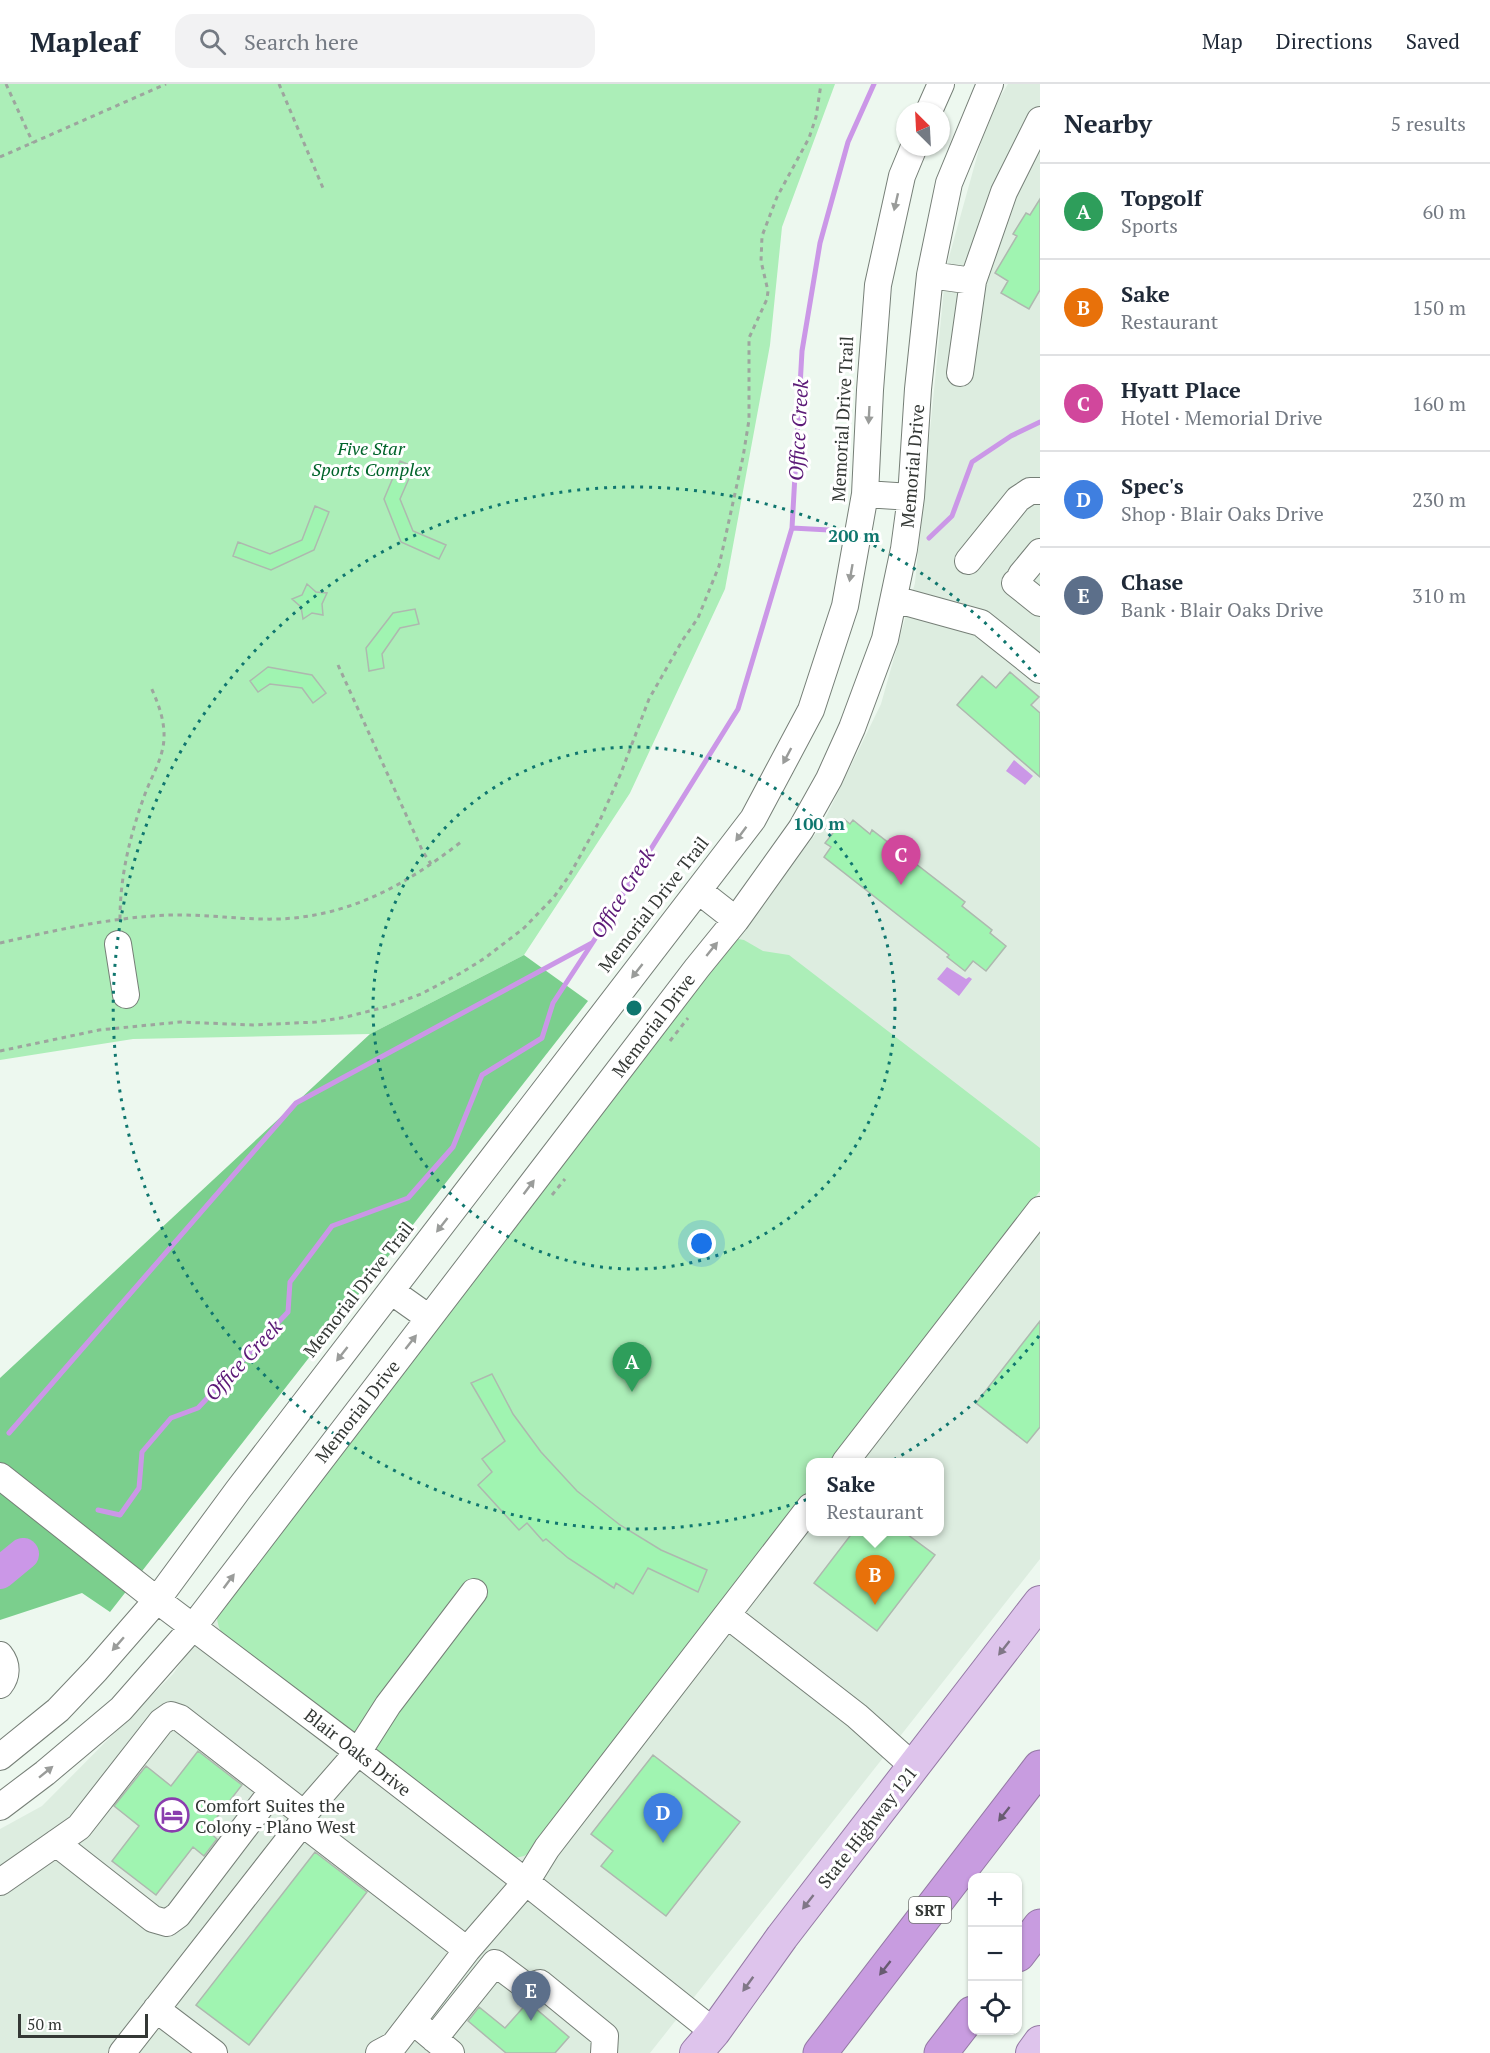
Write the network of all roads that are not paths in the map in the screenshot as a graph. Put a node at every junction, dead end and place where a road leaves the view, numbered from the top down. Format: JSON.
{"nodes":[{"id":1,"x":941,"y":84,"type":"edge"},
{"id":2,"x":990,"y":84,"type":"edge"},
{"id":3,"x":933,"y":102,"type":"edge"},
{"id":4,"x":1040,"y":120,"type":"edge"},
{"id":5,"x":910,"y":156,"type":"edge"},
{"id":6,"x":930,"y":275,"type":"junction"},
{"id":7,"x":973,"y":281,"type":"junction"},
{"id":8,"x":960,"y":373,"type":"dead end"},
{"id":9,"x":1040,"y":491,"type":"edge"},
{"id":10,"x":865,"y":494,"type":"junction"},
{"id":11,"x":911,"y":497,"type":"junction"},
{"id":12,"x":1040,"y":552,"type":"edge"},
{"id":13,"x":968,"y":561,"type":"dead end"},
{"id":14,"x":894,"y":599,"type":"junction"},
{"id":15,"x":1040,"y":603,"type":"edge"},
{"id":16,"x":1040,"y":670,"type":"edge"},
{"id":17,"x":699,"y":891,"type":"junction"},
{"id":18,"x":736,"y":920,"type":"junction"},
{"id":19,"x":118,"y":944,"type":"dead end"},
{"id":20,"x":126,"y":995,"type":"dead end"},
{"id":21,"x":1040,"y":1210,"type":"edge"},
{"id":22,"x":391,"y":1291,"type":"junction"},
{"id":23,"x":429,"y":1318,"type":"junction"},
{"id":24,"x":848,"y":1458,"type":"edge"},
{"id":25,"x":0,"y":1476,"type":"edge"},
{"id":26,"x":806,"y":1512,"type":"edge"},
{"id":27,"x":474,"y":1592,"type":"dead end"},
{"id":28,"x":156,"y":1600,"type":"junction"},
{"id":29,"x":1040,"y":1602,"type":"edge"},
{"id":30,"x":727,"y":1615,"type":"junction"},
{"id":31,"x":193,"y":1627,"type":"junction"},
{"id":32,"x":0,"y":1655,"type":"edge"},
{"id":33,"x":0,"y":1685,"type":"edge"},
{"id":34,"x":358,"y":1752,"type":"junction"},
{"id":35,"x":0,"y":1757,"type":"edge"},
{"id":36,"x":913,"y":1767,"type":"junction"},
{"id":37,"x":1040,"y":1767,"type":"edge"},
{"id":38,"x":273,"y":1790,"type":"junction"},
{"id":39,"x":0,"y":1808,"type":"edge"},
{"id":40,"x":303,"y":1819,"type":"junction"},
{"id":41,"x":56,"y":1843,"type":"junction"},
{"id":42,"x":0,"y":1882,"type":"edge"},
{"id":43,"x":526,"y":1882,"type":"junction"},
{"id":44,"x":1040,"y":1926,"type":"edge"},
{"id":45,"x":1022,"y":1949,"type":"edge"},
{"id":46,"x":467,"y":1950,"type":"junction"},
{"id":47,"x":156,"y":2009,"type":"junction"},
{"id":48,"x":968,"y":2018,"type":"edge"},
{"id":49,"x":413,"y":2022,"type":"junction"},
{"id":50,"x":705,"y":2042,"type":"edge"},
{"id":51,"x":1040,"y":2042,"type":"edge"},
{"id":52,"x":442,"y":2046,"type":"edge"},
{"id":53,"x":122,"y":2053,"type":"edge"},
{"id":54,"x":214,"y":2053,"type":"edge"},
{"id":55,"x":379,"y":2053,"type":"edge"},
{"id":56,"x":604,"y":2053,"type":"edge"},
{"id":57,"x":820,"y":2053,"type":"edge"},
{"id":58,"x":941,"y":2053,"type":"edge"},
{"id":59,"x":1032,"y":2053,"type":"edge"}],
"edges":[{"from":1,"to":3,"type":"street"},
{"from":2,"to":6,"type":"street","name":"Memorial Drive"},
{"from":4,"to":7,"type":"street"},
{"from":5,"to":10,"type":"street","one_way":true},
{"from":6,"to":7,"type":"street"},
{"from":6,"to":11,"type":"street","name":"Memorial Drive"},
{"from":7,"to":8,"type":"street"},
{"from":9,"to":13,"type":"street"},
{"from":10,"to":11,"type":"street"},
{"from":10,"to":17,"type":"street","one_way":true},
{"from":11,"to":14,"type":"street","name":"Memorial Drive"},
{"from":12,"to":15,"type":"street"},
{"from":14,"to":16,"type":"street"},
{"from":14,"to":18,"type":"street","name":"Memorial Drive"},
{"from":17,"to":18,"type":"street"},
{"from":17,"to":22,"type":"street","one_way":true},
{"from":23,"to":18,"type":"street","name":"Memorial Drive","one_way":true},
{"from":19,"to":20,"type":"street"},
{"from":21,"to":24,"type":"street"},
{"from":22,"to":23,"type":"street"},
{"from":22,"to":28,"type":"street","one_way":true},
{"from":31,"to":23,"type":"street","name":"Memorial Drive","one_way":true},
{"from":25,"to":28,"type":"street","name":"Blair Oaks Drive"},
{"from":26,"to":30,"type":"street"},
{"from":27,"to":34,"type":"street"},
{"from":28,"to":31,"type":"street","name":"Blair Oaks Drive"},
{"from":28,"to":35,"type":"street","one_way":true},
{"from":29,"to":36,"type":"main road","name":"State Highway 121","one_way":true},
{"from":30,"to":36,"type":"street"},
{"from":30,"to":43,"type":"street"},
{"from":31,"to":34,"type":"street","name":"Blair Oaks Drive"},
{"from":39,"to":31,"type":"street","name":"Memorial Drive","one_way":true},
{"from":32,"to":33,"type":"street"},
{"from":34,"to":40,"type":"street"},
{"from":34,"to":43,"type":"street","name":"Blair Oaks Drive"},
{"from":36,"to":50,"type":"main road","name":"State Highway 121","one_way":true},
{"from":37,"to":57,"type":"highway","number":"SRT","one_way":true},
{"from":38,"to":40,"type":"street"},
{"from":38,"to":41,"type":"street"},
{"from":38,"to":41,"type":"street"},
{"from":40,"to":46,"type":"street"},
{"from":40,"to":47,"type":"street"},
{"from":41,"to":42,"type":"street"},
{"from":43,"to":46,"type":"street"},
{"from":43,"to":50,"type":"street","name":"Blair Oaks Drive"},
{"from":44,"to":45,"type":"highway"},
{"from":46,"to":49,"type":"street"},
{"from":47,"to":53,"type":"street"},
{"from":47,"to":54,"type":"street"},
{"from":48,"to":58,"type":"highway"},
{"from":49,"to":52,"type":"street"},
{"from":49,"to":55,"type":"street"},
{"from":51,"to":59,"type":"main road"},
{"from":52,"to":56,"type":"street"}]}
